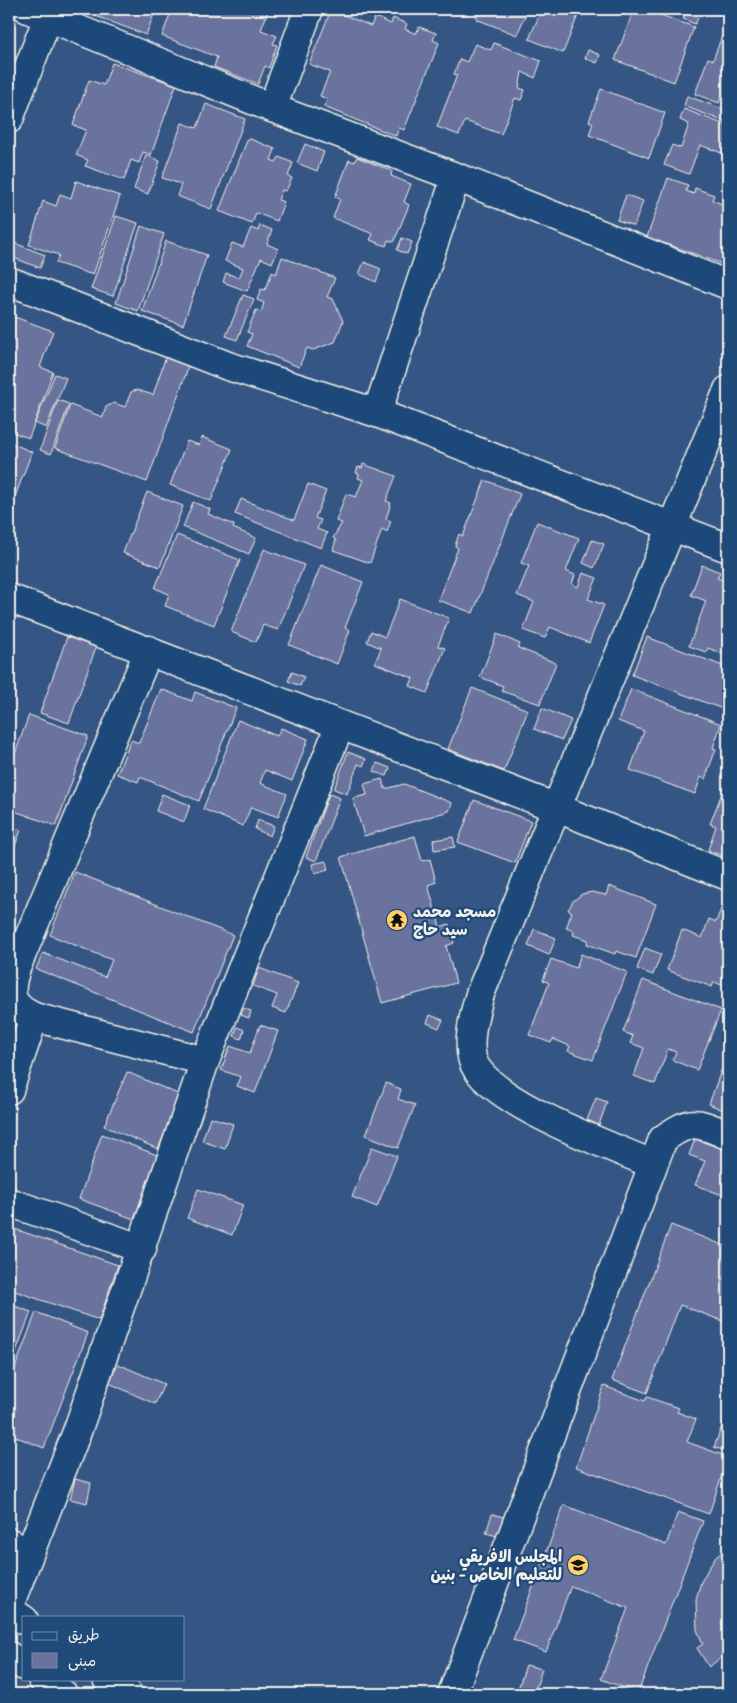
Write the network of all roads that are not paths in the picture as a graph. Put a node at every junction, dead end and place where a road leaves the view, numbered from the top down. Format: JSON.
{"nodes":[{"id":1,"x":308,"y":9,"type":"edge"},
{"id":2,"x":38,"y":13,"type":"edge"},
{"id":3,"x":272,"y":108,"type":"junction"},
{"id":4,"x":9,"y":119,"type":"edge"},
{"id":5,"x":456,"y":177,"type":"junction"},
{"id":6,"x":9,"y":281,"type":"edge"},
{"id":7,"x":728,"y":285,"type":"edge"},
{"id":8,"x":728,"y":390,"type":"edge"},
{"id":9,"x":377,"y":414,"type":"junction"},
{"id":10,"x":674,"y":526,"type":"junction"},
{"id":11,"x":728,"y":548,"type":"edge"},
{"id":12,"x":9,"y":598,"type":"edge"},
{"id":13,"x":150,"y":650,"type":"junction"},
{"id":14,"x":340,"y":725,"type":"junction"},
{"id":15,"x":557,"y":808,"type":"junction"},
{"id":16,"x":728,"y":876,"type":"edge"},
{"id":17,"x":34,"y":1017,"type":"junction"},
{"id":18,"x":205,"y":1061,"type":"junction"},
{"id":19,"x":9,"y":1090,"type":"edge"},
{"id":20,"x":728,"y":1135,"type":"edge"},
{"id":21,"x":652,"y":1164,"type":"junction"},
{"id":22,"x":9,"y":1202,"type":"edge"},
{"id":23,"x":142,"y":1249,"type":"junction"},
{"id":24,"x":18,"y":1549,"type":"edge"},
{"id":25,"x":9,"y":1608,"type":"edge"},
{"id":26,"x":22,"y":1618,"type":"edge"},
{"id":27,"x":9,"y":1656,"type":"edge"},
{"id":28,"x":22,"y":1665,"type":"edge"},
{"id":29,"x":43,"y":1680,"type":"edge"},
{"id":30,"x":108,"y":1680,"type":"edge"},
{"id":31,"x":63,"y":1694,"type":"edge"},
{"id":32,"x":128,"y":1694,"type":"edge"},
{"id":33,"x":452,"y":1694,"type":"edge"}],
"edges":[{"from":1,"to":3,"type":"street"},
{"from":2,"to":3,"type":"street"},
{"from":2,"to":4,"type":"street"},
{"from":3,"to":5,"type":"street"},
{"from":5,"to":7,"type":"street"},
{"from":5,"to":9,"type":"street"},
{"from":6,"to":9,"type":"street"},
{"from":8,"to":10,"type":"street"},
{"from":9,"to":10,"type":"street"},
{"from":10,"to":11,"type":"street"},
{"from":10,"to":15,"type":"street"},
{"from":12,"to":13,"type":"street"},
{"from":13,"to":14,"type":"street"},
{"from":13,"to":17,"type":"street"},
{"from":14,"to":15,"type":"street"},
{"from":14,"to":18,"type":"street"},
{"from":15,"to":16,"type":"street"},
{"from":15,"to":21,"type":"street"},
{"from":17,"to":18,"type":"street"},
{"from":17,"to":19,"type":"street"},
{"from":18,"to":23,"type":"street"},
{"from":20,"to":21,"type":"street"},
{"from":21,"to":33,"type":"street"},
{"from":22,"to":23,"type":"street"},
{"from":23,"to":24,"type":"street"},
{"from":24,"to":25,"type":"street"},
{"from":25,"to":26,"type":"street"},
{"from":27,"to":28,"type":"street"},
{"from":29,"to":31,"type":"street"},
{"from":30,"to":32,"type":"street"}]}
